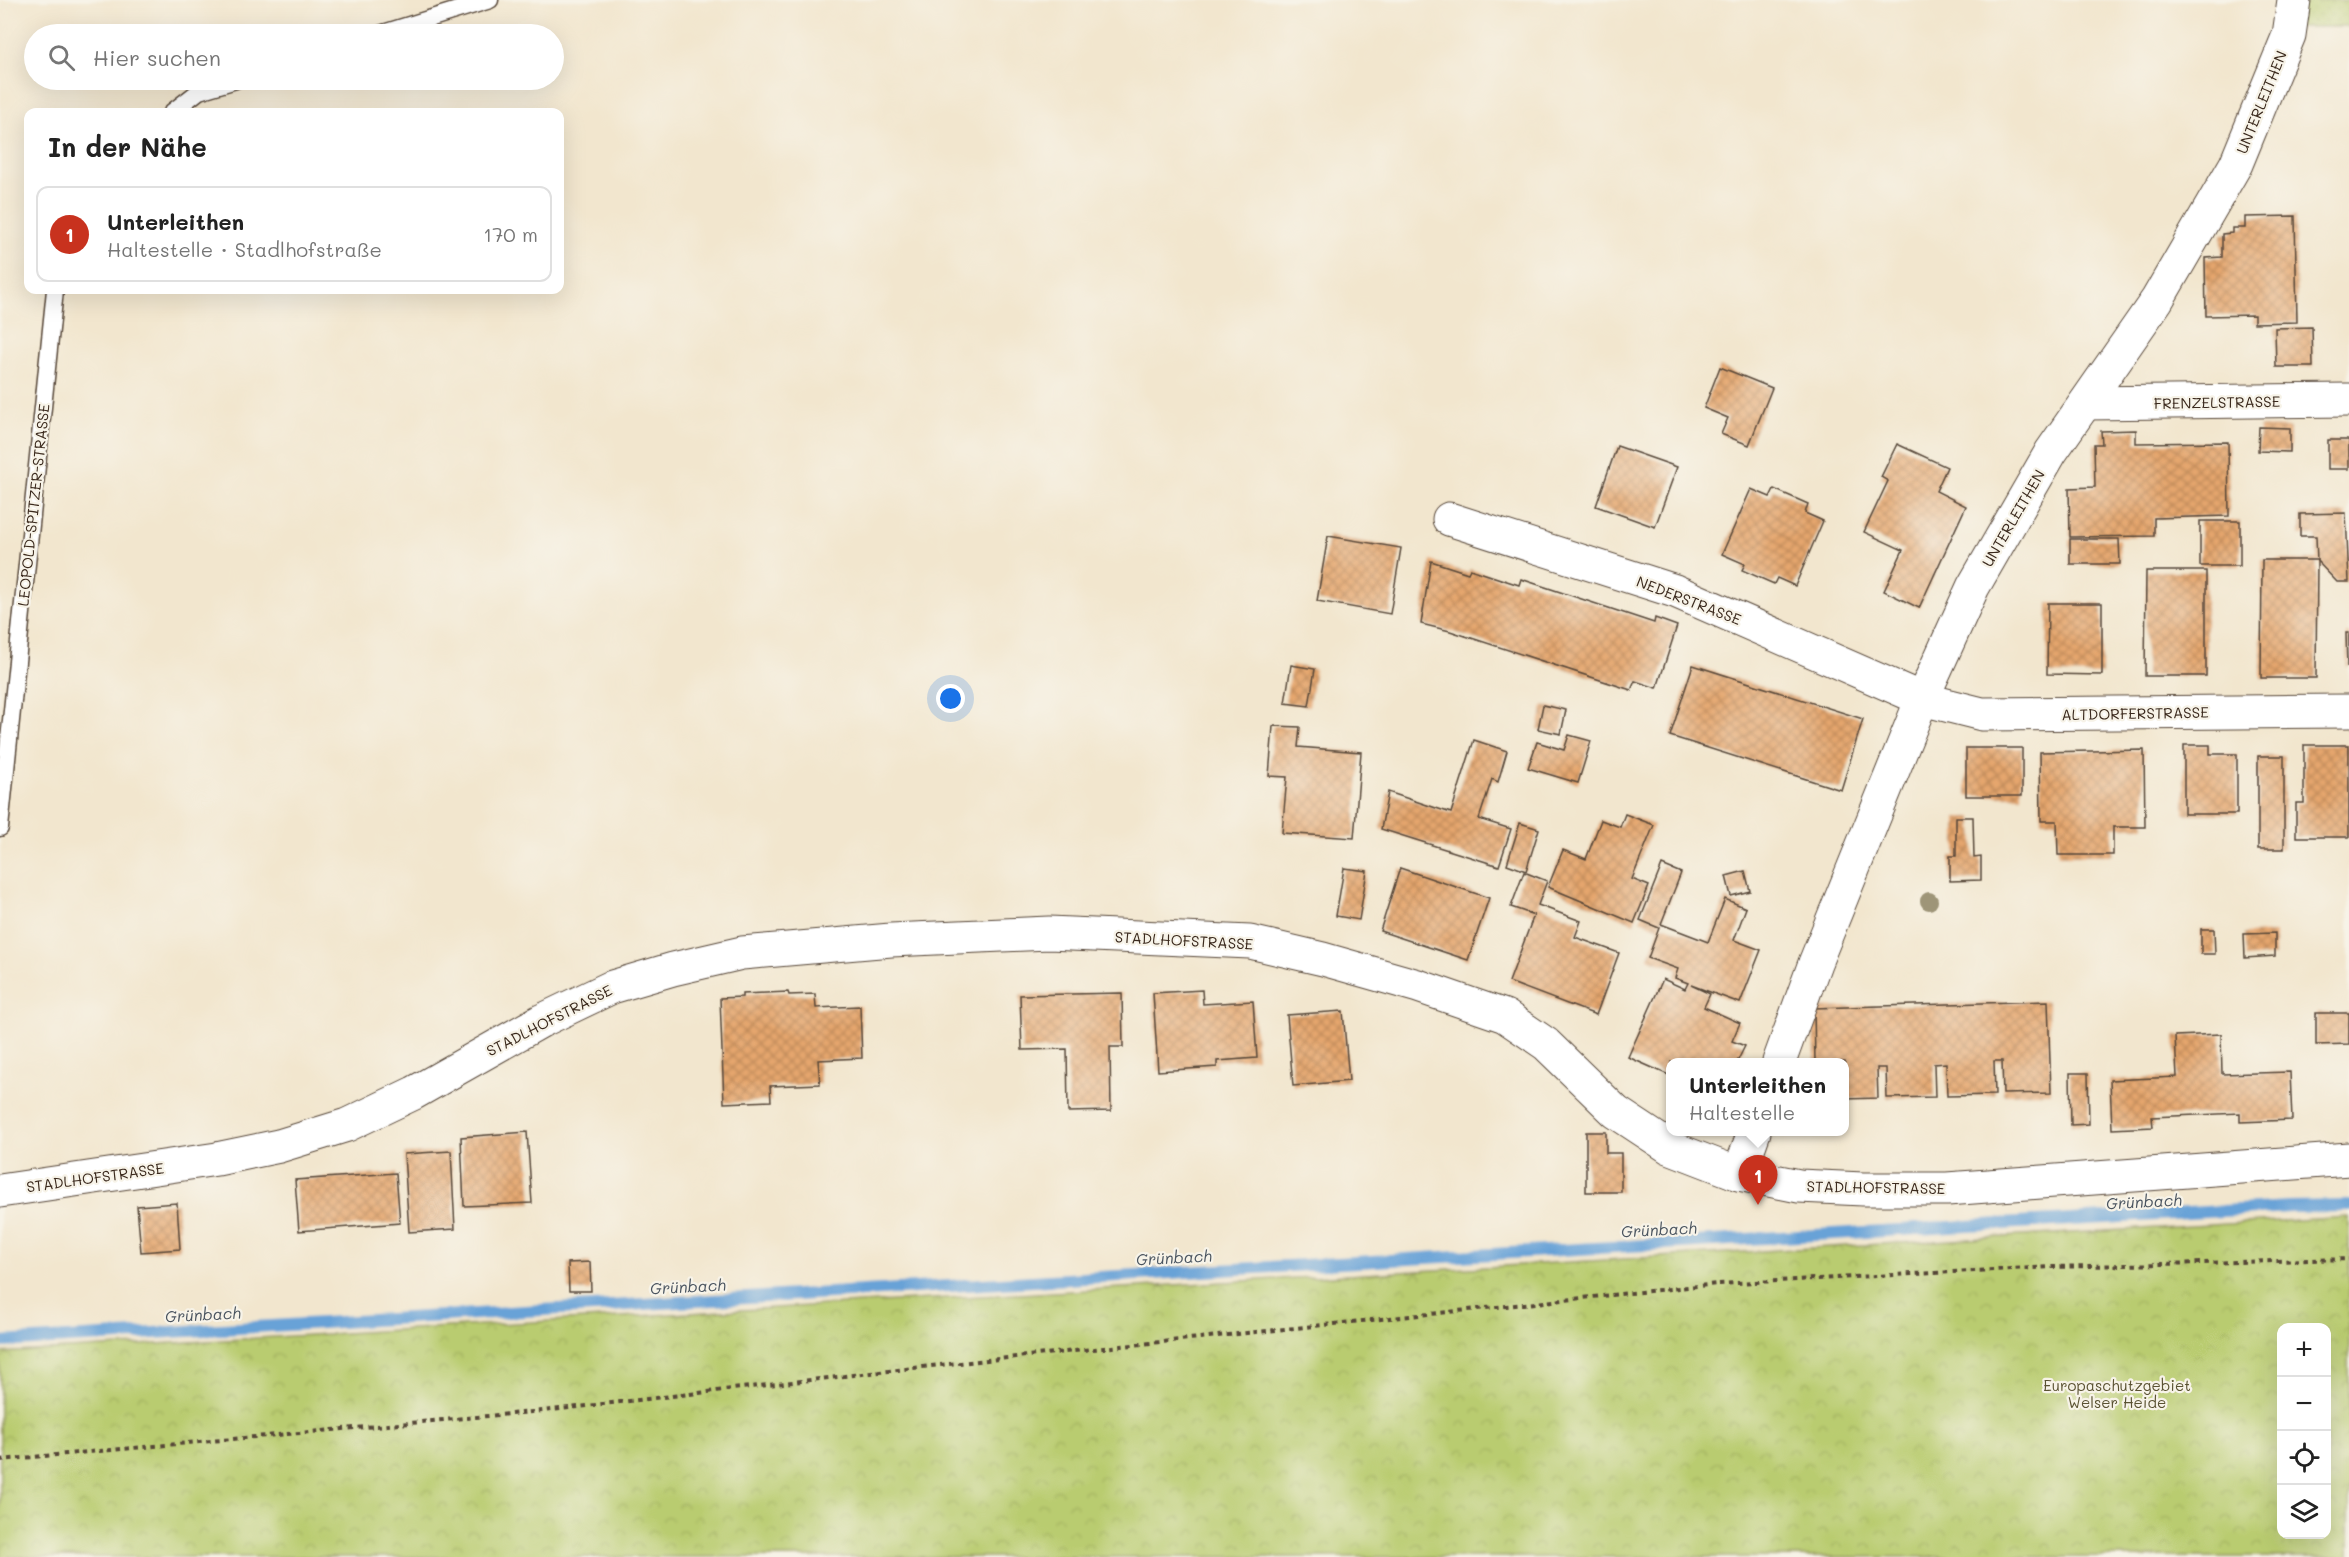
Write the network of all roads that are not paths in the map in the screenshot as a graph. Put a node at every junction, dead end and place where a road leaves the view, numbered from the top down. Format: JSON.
{"nodes":[{"id":1,"x":490,"y":0,"type":"edge"},
{"id":2,"x":2294,"y":0,"type":"edge"},
{"id":3,"x":412,"y":24,"type":"edge"},
{"id":4,"x":202,"y":90,"type":"edge"},
{"id":5,"x":177,"y":108,"type":"edge"},
{"id":6,"x":55,"y":294,"type":"edge"},
{"id":7,"x":2349,"y":400,"type":"edge"},
{"id":8,"x":2086,"y":403,"type":"junction"},
{"id":9,"x":1449,"y":519,"type":"dead end"},
{"id":10,"x":1922,"y":699,"type":"junction"},
{"id":11,"x":2349,"y":711,"type":"edge"},
{"id":12,"x":0,"y":828,"type":"edge"},
{"id":13,"x":1780,"y":1058,"type":"edge"},
{"id":14,"x":1752,"y":1136,"type":"edge"},
{"id":15,"x":2349,"y":1159,"type":"edge"},
{"id":16,"x":1739,"y":1174,"type":"junction"},
{"id":17,"x":0,"y":1191,"type":"edge"}],
"edges":[{"from":1,"to":3,"type":"lane"},
{"from":2,"to":8,"type":"street","name":"UNTERLEITHEN"},
{"from":4,"to":5,"type":"lane"},
{"from":6,"to":12,"type":"lane","name":"LEOPOLD-SPITZER-STRASSE"},
{"from":7,"to":8,"type":"street","name":"FRENZELSTRASSE"},
{"from":8,"to":10,"type":"street","name":"UNTERLEITHEN"},
{"from":9,"to":10,"type":"street","name":"NEDERSTRASSE"},
{"from":10,"to":11,"type":"street","name":"ALTDORFERSTRASSE"},
{"from":10,"to":13,"type":"street","name":"UNTERLEITHEN"},
{"from":14,"to":16,"type":"street"},
{"from":15,"to":16,"type":"street","name":"STADLHOFSTRASSE"},
{"from":16,"to":17,"type":"street","name":"STADLHOFSTRASSE"}]}
